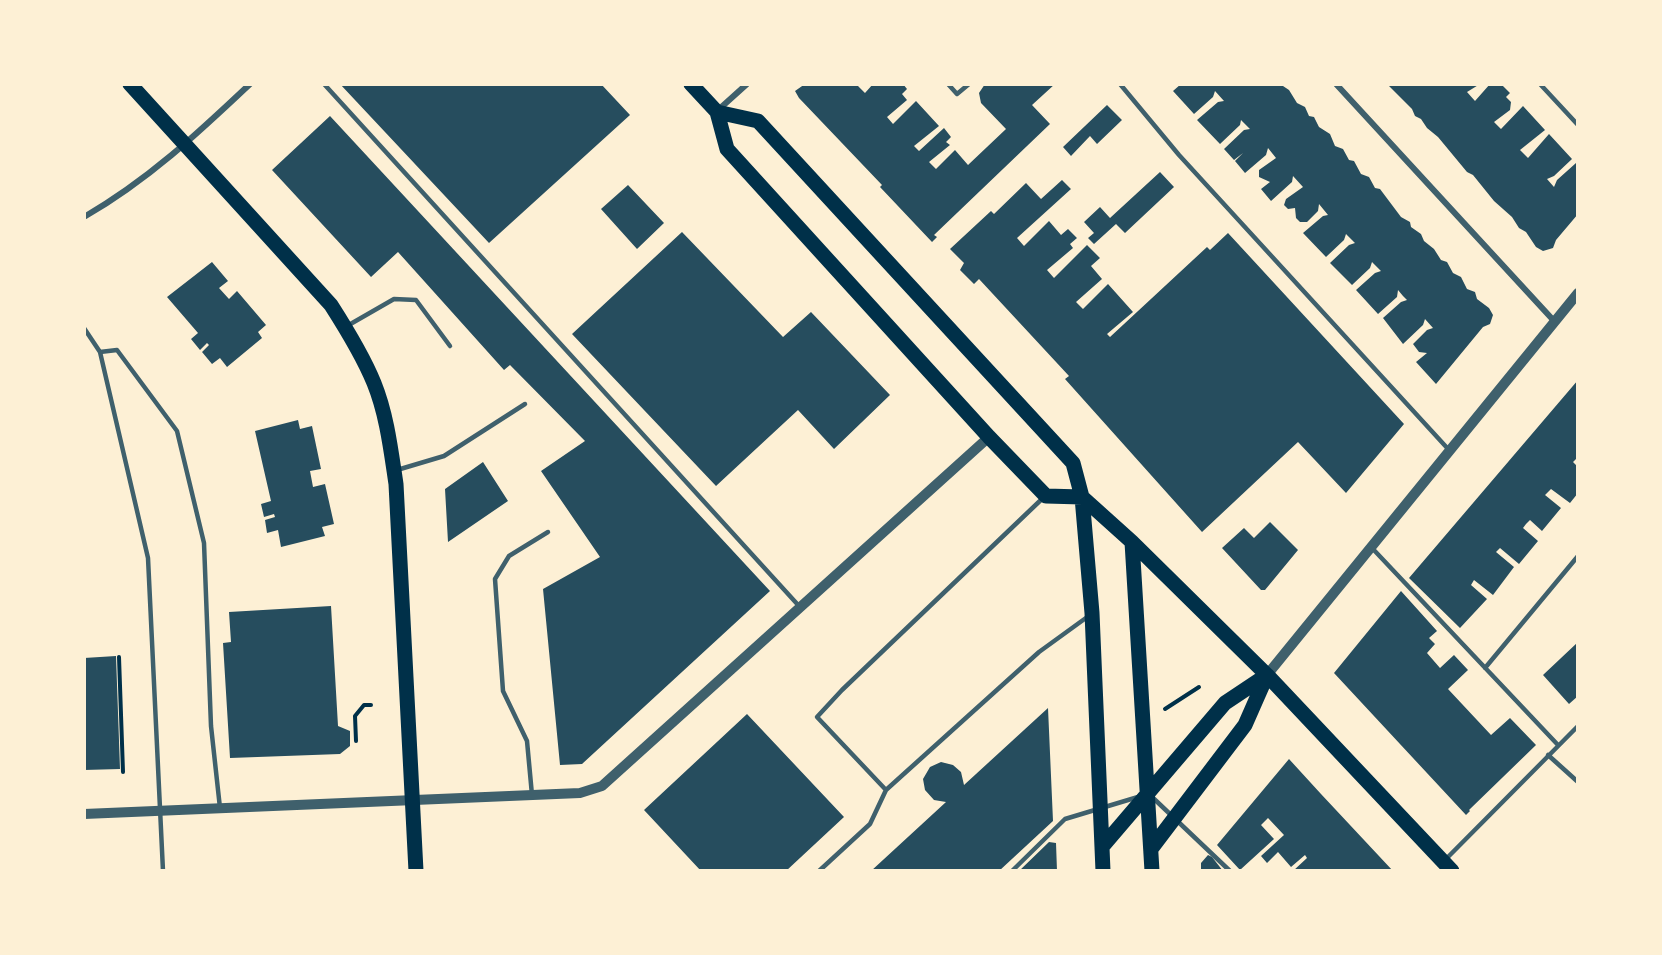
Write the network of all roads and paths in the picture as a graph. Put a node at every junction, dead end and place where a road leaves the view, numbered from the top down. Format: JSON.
{"nodes":[{"id":1,"x":130,"y":84,"type":"edge"},
{"id":2,"x":250,"y":84,"type":"edge"},
{"id":3,"x":324,"y":84,"type":"edge"},
{"id":4,"x":691,"y":84,"type":"edge"},
{"id":5,"x":747,"y":84,"type":"edge"},
{"id":6,"x":948,"y":84,"type":"edge"},
{"id":7,"x":969,"y":84,"type":"edge"},
{"id":8,"x":1120,"y":84,"type":"edge"},
{"id":9,"x":1336,"y":84,"type":"edge"},
{"id":10,"x":1540,"y":84,"type":"edge"},
{"id":11,"x":717,"y":112,"type":"junction"},
{"id":12,"x":1578,"y":125,"type":"edge"},
{"id":13,"x":186,"y":143,"type":"junction"},
{"id":14,"x":84,"y":217,"type":"edge"},
{"id":15,"x":1578,"y":293,"type":"edge"},
{"id":16,"x":1555,"y":322,"type":"junction"},
{"id":17,"x":345,"y":327,"type":"junction"},
{"id":18,"x":84,"y":328,"type":"edge"},
{"id":19,"x":450,"y":346,"type":"dead end"},
{"id":20,"x":100,"y":352,"type":"junction"},
{"id":21,"x":525,"y":404,"type":"dead end"},
{"id":22,"x":989,"y":437,"type":"junction"},
{"id":23,"x":1450,"y":451,"type":"junction"},
{"id":24,"x":394,"y":471,"type":"junction"},
{"id":25,"x":1046,"y":496,"type":"junction"},
{"id":26,"x":1082,"y":497,"type":"junction"},
{"id":27,"x":548,"y":531,"type":"dead end"},
{"id":28,"x":1132,"y":542,"type":"junction"},
{"id":29,"x":1371,"y":547,"type":"junction"},
{"id":30,"x":1578,"y":556,"type":"edge"},
{"id":31,"x":799,"y":606,"type":"junction"},
{"id":32,"x":1092,"y":614,"type":"junction"},
{"id":33,"x":119,"y":657,"type":"dead end"},
{"id":34,"x":1485,"y":668,"type":"junction"},
{"id":35,"x":1267,"y":675,"type":"junction"},
{"id":36,"x":1199,"y":687,"type":"dead end"},
{"id":37,"x":1191,"y":692,"type":"junction"},
{"id":38,"x":1196,"y":695,"type":"dead end"},
{"id":39,"x":371,"y":705,"type":"dead end"},
{"id":40,"x":1163,"y":710,"type":"dead end"},
{"id":41,"x":1578,"y":726,"type":"edge"},
{"id":42,"x":356,"y":741,"type":"dead end"},
{"id":43,"x":1558,"y":745,"type":"junction"},
{"id":44,"x":1548,"y":755,"type":"junction"},
{"id":45,"x":123,"y":772,"type":"dead end"},
{"id":46,"x":1578,"y":782,"type":"edge"},
{"id":47,"x":886,"y":790,"type":"junction"},
{"id":48,"x":1148,"y":794,"type":"junction"},
{"id":49,"x":531,"y":795,"type":"junction"},
{"id":50,"x":412,"y":800,"type":"junction"},
{"id":51,"x":220,"y":808,"type":"junction"},
{"id":52,"x":1101,"y":808,"type":"junction"},
{"id":53,"x":159,"y":811,"type":"junction"},
{"id":54,"x":84,"y":814,"type":"edge"},
{"id":55,"x":1175,"y":816,"type":"junction"},
{"id":56,"x":1102,"y":847,"type":"junction"},
{"id":57,"x":1150,"y":849,"type":"junction"},
{"id":58,"x":1447,"y":867,"type":"edge"},
{"id":59,"x":163,"y":871,"type":"edge"},
{"id":60,"x":416,"y":871,"type":"edge"},
{"id":61,"x":819,"y":871,"type":"edge"},
{"id":62,"x":1012,"y":871,"type":"edge"},
{"id":63,"x":1103,"y":871,"type":"edge"},
{"id":64,"x":1152,"y":871,"type":"edge"},
{"id":65,"x":1230,"y":871,"type":"edge"}],
"edges":[{"from":1,"to":13,"type":"main road"},
{"from":2,"to":13,"type":"street"},
{"from":3,"to":31,"type":"lane"},
{"from":4,"to":11,"type":"main road"},
{"from":5,"to":11,"type":"street"},
{"from":6,"to":7,"type":"lane"},
{"from":8,"to":23,"type":"lane"},
{"from":9,"to":16,"type":"street"},
{"from":10,"to":12,"type":"lane"},
{"from":11,"to":22,"type":"main road"},
{"from":11,"to":26,"type":"main road"},
{"from":13,"to":14,"type":"street"},
{"from":13,"to":17,"type":"main road"},
{"from":15,"to":16,"type":"street"},
{"from":16,"to":23,"type":"street"},
{"from":17,"to":19,"type":"lane"},
{"from":17,"to":24,"type":"main road"},
{"from":18,"to":20,"type":"lane"},
{"from":20,"to":51,"type":"lane"},
{"from":20,"to":53,"type":"lane"},
{"from":21,"to":24,"type":"lane"},
{"from":22,"to":25,"type":"main road"},
{"from":22,"to":31,"type":"street"},
{"from":23,"to":29,"type":"street"},
{"from":24,"to":50,"type":"main road"},
{"from":25,"to":26,"type":"main road"},
{"from":25,"to":47,"type":"lane"},
{"from":26,"to":28,"type":"main road"},
{"from":26,"to":32,"type":"main road"},
{"from":27,"to":49,"type":"lane"},
{"from":28,"to":35,"type":"main road"},
{"from":28,"to":48,"type":"main road"},
{"from":29,"to":34,"type":"lane"},
{"from":29,"to":35,"type":"street"},
{"from":30,"to":34,"type":"lane"},
{"from":31,"to":49,"type":"street"},
{"from":32,"to":47,"type":"lane"},
{"from":32,"to":52,"type":"main road"},
{"from":33,"to":45,"type":"path"},
{"from":34,"to":43,"type":"lane"},
{"from":35,"to":48,"type":"main road"},
{"from":35,"to":55,"type":"main road"},
{"from":35,"to":58,"type":"main road"},
{"from":36,"to":37,"type":"path"},
{"from":37,"to":38,"type":"path"},
{"from":37,"to":40,"type":"path"},
{"from":39,"to":42,"type":"path"},
{"from":41,"to":43,"type":"lane"},
{"from":43,"to":44,"type":"lane"},
{"from":44,"to":46,"type":"lane"},
{"from":44,"to":58,"type":"lane"},
{"from":47,"to":61,"type":"lane"},
{"from":48,"to":52,"type":"lane"},
{"from":48,"to":55,"type":"lane"},
{"from":48,"to":56,"type":"main road"},
{"from":48,"to":57,"type":"main road"},
{"from":49,"to":50,"type":"street"},
{"from":50,"to":51,"type":"street"},
{"from":50,"to":60,"type":"main road"},
{"from":51,"to":53,"type":"street"},
{"from":52,"to":56,"type":"main road"},
{"from":52,"to":62,"type":"lane"},
{"from":53,"to":54,"type":"street"},
{"from":53,"to":59,"type":"lane"},
{"from":55,"to":57,"type":"main road"},
{"from":55,"to":65,"type":"lane"},
{"from":56,"to":63,"type":"main road"},
{"from":57,"to":64,"type":"main road"}]}
